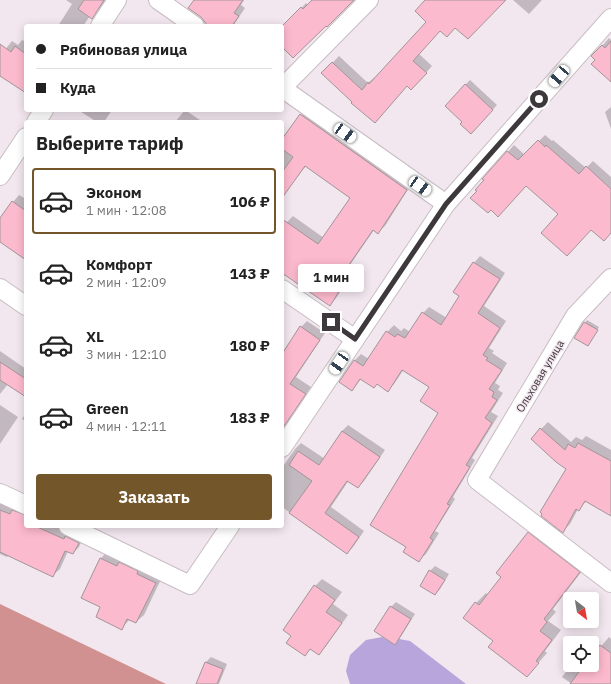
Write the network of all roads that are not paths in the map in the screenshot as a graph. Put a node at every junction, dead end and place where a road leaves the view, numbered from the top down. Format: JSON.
{"nodes":[{"id":1,"x":117,"y":0,"type":"edge"},
{"id":2,"x":158,"y":0,"type":"edge"},
{"id":3,"x":369,"y":0,"type":"edge"},
{"id":4,"x":611,"y":18,"type":"edge"},
{"id":5,"x":101,"y":24,"type":"edge"},
{"id":6,"x":192,"y":24,"type":"edge"},
{"id":7,"x":284,"y":86,"type":"edge"},
{"id":8,"x":284,"y":89,"type":"edge"},
{"id":9,"x":24,"y":140,"type":"edge"},
{"id":10,"x":0,"y":176,"type":"edge"},
{"id":11,"x":446,"y":204,"type":"junction"},
{"id":12,"x":611,"y":278,"type":"edge"},
{"id":13,"x":0,"y":288,"type":"edge"},
{"id":14,"x":284,"y":290,"type":"edge"},
{"id":15,"x":24,"y":305,"type":"edge"},
{"id":16,"x":355,"y":339,"type":"junction"},
{"id":17,"x":284,"y":445,"type":"edge"},
{"id":18,"x":0,"y":493,"type":"edge"},
{"id":19,"x":24,"y":504,"type":"edge"},
{"id":20,"x":72,"y":528,"type":"edge"},
{"id":21,"x":229,"y":528,"type":"edge"},
{"id":22,"x":611,"y":583,"type":"edge"}],
"edges":[{"from":1,"to":5,"type":"street"},
{"from":2,"to":6,"type":"street"},
{"from":3,"to":7,"type":"street"},
{"from":4,"to":11,"type":"street"},
{"from":8,"to":11,"type":"street"},
{"from":9,"to":10,"type":"street"},
{"from":11,"to":16,"type":"street"},
{"from":12,"to":22,"type":"street","name":"Ольховая улица"},
{"from":13,"to":15,"type":"street"},
{"from":14,"to":16,"type":"street"},
{"from":16,"to":17,"type":"street"},
{"from":18,"to":19,"type":"street"},
{"from":20,"to":21,"type":"street"}]}
